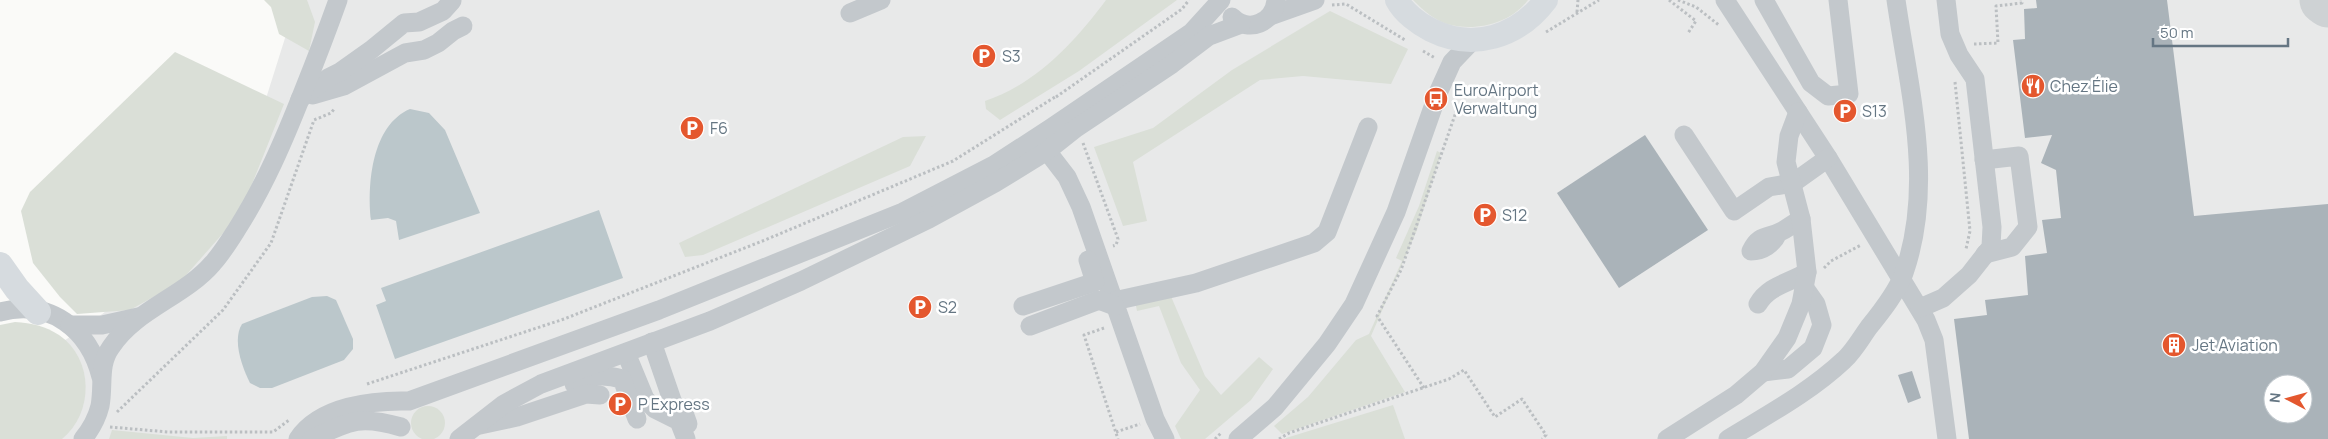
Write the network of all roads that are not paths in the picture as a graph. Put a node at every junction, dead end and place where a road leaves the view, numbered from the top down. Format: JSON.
{"nodes":[{"id":1,"x":881,"y":0,"type":"edge"},
{"id":2,"x":1221,"y":0,"type":"edge"},
{"id":3,"x":1226,"y":0,"type":"edge"},
{"id":4,"x":1398,"y":0,"type":"edge"},
{"id":5,"x":1546,"y":0,"type":"edge"},
{"id":6,"x":1726,"y":0,"type":"edge"},
{"id":7,"x":1764,"y":0,"type":"edge"},
{"id":8,"x":1838,"y":0,"type":"edge"},
{"id":9,"x":1896,"y":0,"type":"edge"},
{"id":10,"x":1946,"y":0,"type":"edge"},
{"id":11,"x":452,"y":1,"type":"edge"},
{"id":12,"x":1321,"y":3,"type":"edge"},
{"id":13,"x":332,"y":4,"type":"edge"},
{"id":14,"x":1273,"y":8,"type":"edge"},
{"id":15,"x":850,"y":13,"type":"dead end"},
{"id":16,"x":1241,"y":24,"type":"junction"},
{"id":17,"x":458,"y":28,"type":"dead end"},
{"id":18,"x":1472,"y":41,"type":"junction"},
{"id":19,"x":300,"y":99,"type":"junction"},
{"id":20,"x":1798,"y":112,"type":"junction"},
{"id":21,"x":1368,"y":127,"type":"dead end"},
{"id":22,"x":1684,"y":135,"type":"dead end"},
{"id":23,"x":1044,"y":143,"type":"junction"},
{"id":24,"x":1828,"y":158,"type":"junction"},
{"id":25,"x":1984,"y":160,"type":"junction"},
{"id":26,"x":1793,"y":183,"type":"junction"},
{"id":27,"x":1081,"y":207,"type":"junction"},
{"id":28,"x":1801,"y":219,"type":"junction"},
{"id":29,"x":1751,"y":250,"type":"dead end"},
{"id":30,"x":1985,"y":254,"type":"junction"},
{"id":31,"x":0,"y":265,"type":"edge"},
{"id":32,"x":1801,"y":280,"type":"junction"},
{"id":33,"x":1916,"y":302,"type":"junction"},
{"id":34,"x":1758,"y":304,"type":"dead end"},
{"id":35,"x":1116,"y":306,"type":"junction"},
{"id":36,"x":0,"y":312,"type":"edge"},
{"id":37,"x":38,"y":312,"type":"junction"},
{"id":38,"x":139,"y":317,"type":"junction"},
{"id":39,"x":70,"y":325,"type":"junction"},
{"id":40,"x":644,"y":345,"type":"junction"},
{"id":41,"x":1763,"y":372,"type":"junction"},
{"id":42,"x":102,"y":380,"type":"junction"},
{"id":43,"x":560,"y":396,"type":"junction"},
{"id":44,"x":409,"y":401,"type":"junction"},
{"id":45,"x":529,"y":413,"type":"junction"},
{"id":46,"x":682,"y":417,"type":"junction"},
{"id":47,"x":637,"y":419,"type":"dead end"},
{"id":48,"x":474,"y":426,"type":"junction"},
{"id":49,"x":339,"y":432,"type":"edge"},
{"id":50,"x":402,"y":433,"type":"edge"},
{"id":51,"x":1163,"y":437,"type":"edge"},
{"id":52,"x":300,"y":438,"type":"edge"},
{"id":53,"x":83,"y":439,"type":"edge"},
{"id":54,"x":459,"y":439,"type":"edge"},
{"id":55,"x":686,"y":439,"type":"edge"},
{"id":56,"x":694,"y":439,"type":"edge"},
{"id":57,"x":1238,"y":439,"type":"edge"},
{"id":58,"x":1667,"y":439,"type":"edge"},
{"id":59,"x":1728,"y":439,"type":"edge"},
{"id":60,"x":1947,"y":439,"type":"edge"}],
"edges":[{"from":1,"to":15,"type":"street"},
{"from":2,"to":23,"type":"street"},
{"from":3,"to":16,"type":"street"},
{"from":4,"to":18,"type":"main road"},
{"from":5,"to":18,"type":"main road"},
{"from":6,"to":20,"type":"street"},
{"from":7,"to":8,"type":"street"},
{"from":9,"to":59,"type":"street"},
{"from":10,"to":25,"type":"street"},
{"from":11,"to":19,"type":"street"},
{"from":12,"to":14,"type":"street"},
{"from":13,"to":19,"type":"street"},
{"from":14,"to":16,"type":"street"},
{"from":16,"to":23,"type":"street"},
{"from":17,"to":19,"type":"street"},
{"from":18,"to":57,"type":"street"},
{"from":19,"to":38,"type":"street"},
{"from":20,"to":24,"type":"street"},
{"from":20,"to":26,"type":"street"},
{"from":21,"to":35,"type":"street"},
{"from":22,"to":26,"type":"street"},
{"from":23,"to":27,"type":"street"},
{"from":23,"to":40,"type":"street"},
{"from":23,"to":44,"type":"street"},
{"from":24,"to":26,"type":"street"},
{"from":24,"to":33,"type":"street"},
{"from":25,"to":30,"type":"street"},
{"from":25,"to":30,"type":"street"},
{"from":26,"to":28,"type":"street"},
{"from":27,"to":35,"type":"street"},
{"from":27,"to":35,"type":"street"},
{"from":28,"to":29,"type":"street"},
{"from":28,"to":32,"type":"street"},
{"from":30,"to":33,"type":"street"},
{"from":31,"to":37,"type":"highway"},
{"from":32,"to":34,"type":"street"},
{"from":32,"to":41,"type":"street"},
{"from":32,"to":41,"type":"street"},
{"from":33,"to":60,"type":"street"},
{"from":35,"to":51,"type":"street"},
{"from":36,"to":37,"type":"street"},
{"from":37,"to":39,"type":"street"},
{"from":38,"to":39,"type":"street"},
{"from":38,"to":42,"type":"street"},
{"from":39,"to":42,"type":"street"},
{"from":40,"to":46,"type":"street"},
{"from":40,"to":46,"type":"street"},
{"from":40,"to":48,"type":"street"},
{"from":41,"to":58,"type":"street"},
{"from":42,"to":53,"type":"street"},
{"from":43,"to":45,"type":"street"},
{"from":43,"to":45,"type":"street"},
{"from":43,"to":47,"type":"street"},
{"from":44,"to":50,"type":"street"},
{"from":44,"to":52,"type":"street"},
{"from":45,"to":48,"type":"street"},
{"from":46,"to":55,"type":"street"},
{"from":46,"to":56,"type":"street"},
{"from":48,"to":54,"type":"street"},
{"from":49,"to":50,"type":"street"},
{"from":49,"to":52,"type":"street"}]}
